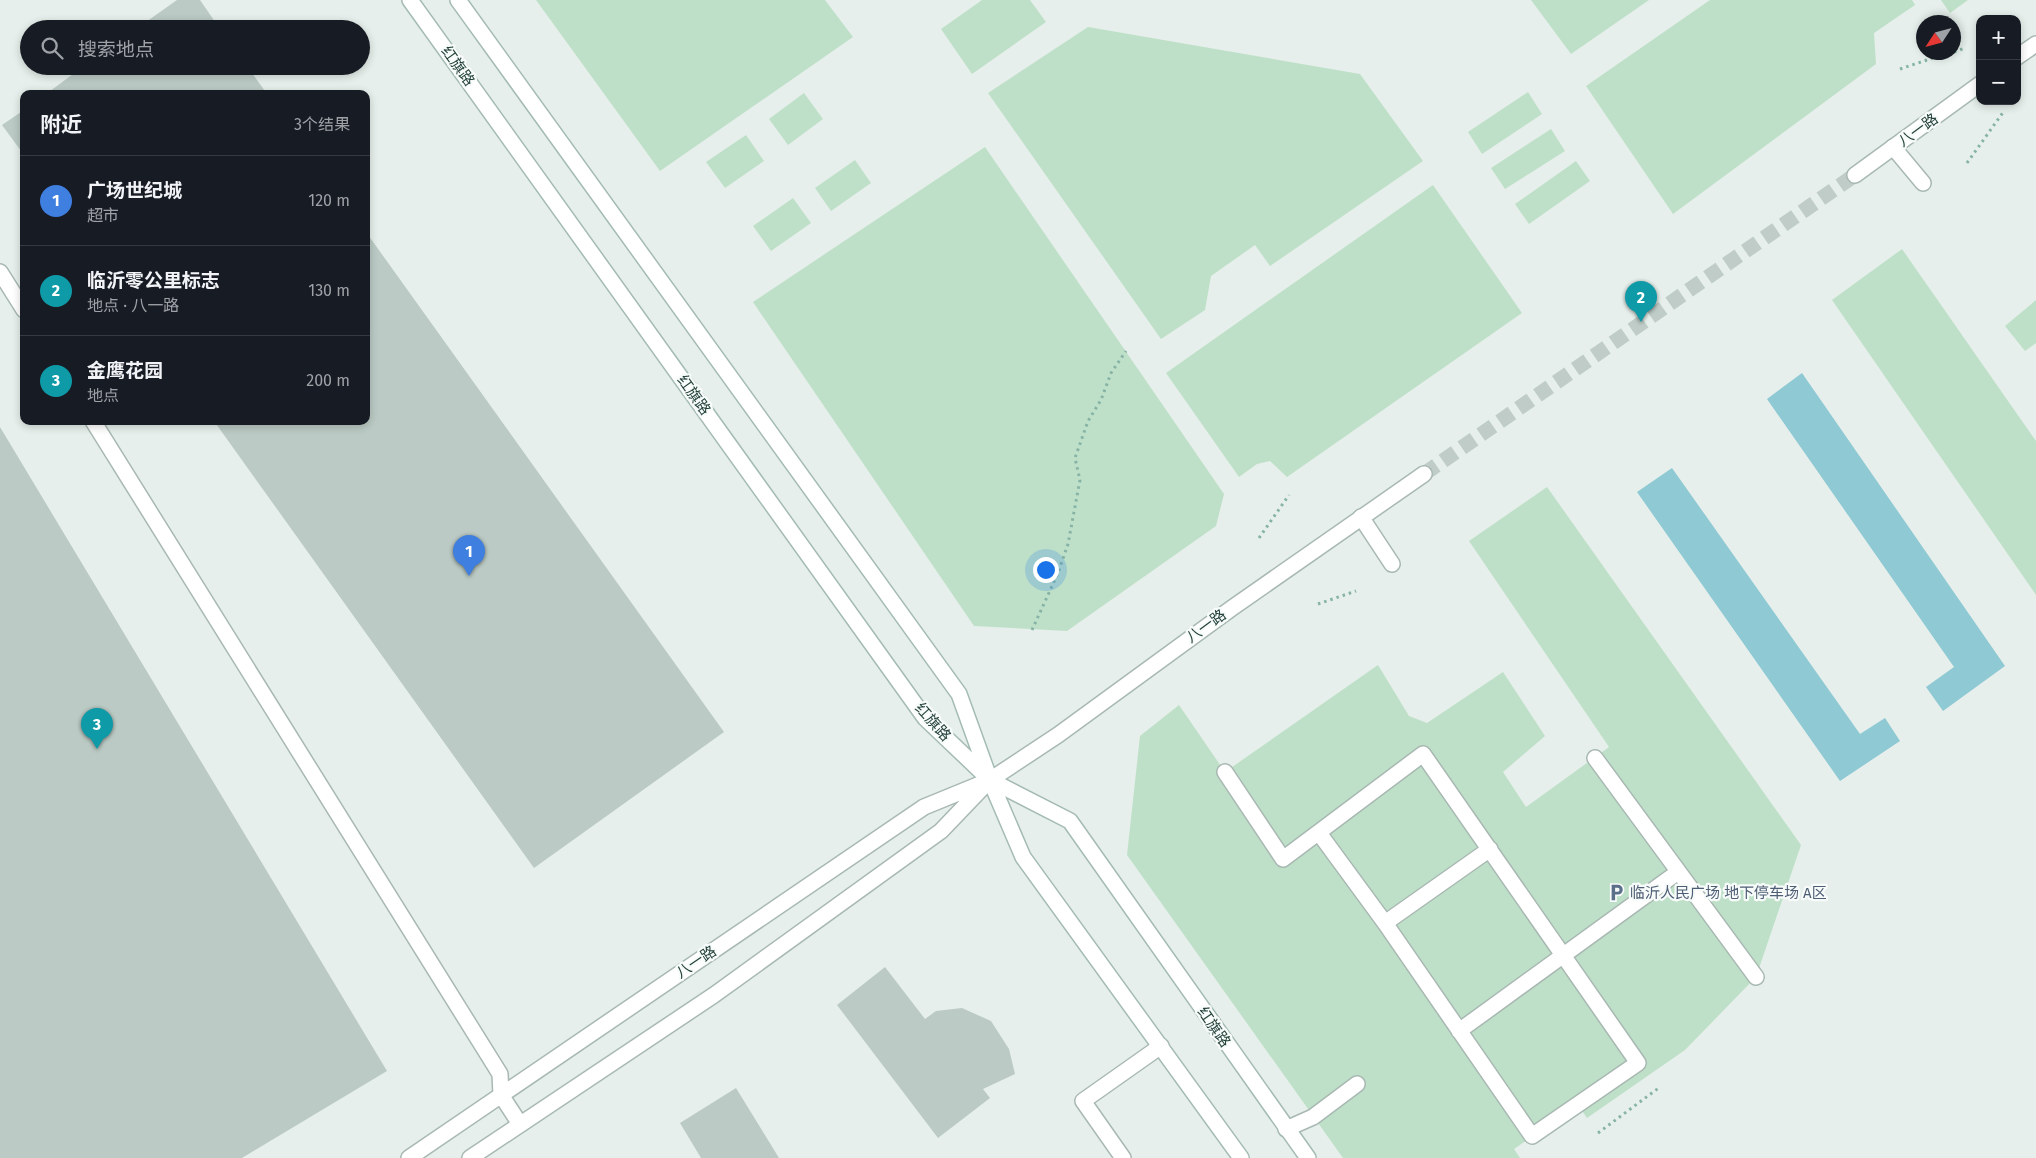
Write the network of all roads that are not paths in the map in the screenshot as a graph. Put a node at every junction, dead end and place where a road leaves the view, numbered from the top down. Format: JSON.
{"nodes":[{"id":1,"x":410,"y":0,"type":"edge"},
{"id":2,"x":458,"y":0,"type":"edge"},
{"id":3,"x":2036,"y":44,"type":"edge"},
{"id":4,"x":2021,"y":54,"type":"edge"},
{"id":5,"x":1976,"y":87,"type":"edge"},
{"id":6,"x":1893,"y":148,"type":"junction"},
{"id":7,"x":1855,"y":175,"type":"tunnel mouth"},
{"id":8,"x":1922,"y":183,"type":"dead end"},
{"id":9,"x":0,"y":272,"type":"edge"},
{"id":10,"x":20,"y":304,"type":"edge"},
{"id":11,"x":95,"y":425,"type":"edge"},
{"id":12,"x":1424,"y":474,"type":"tunnel mouth"},
{"id":13,"x":1362,"y":517,"type":"junction"},
{"id":14,"x":1392,"y":564,"type":"dead end"},
{"id":15,"x":1595,"y":758,"type":"dead end"},
{"id":16,"x":1225,"y":772,"type":"dead end"},
{"id":17,"x":990,"y":780,"type":"junction"},
{"id":18,"x":1319,"y":833,"type":"junction"},
{"id":19,"x":1490,"y":849,"type":"junction"},
{"id":20,"x":1678,"y":872,"type":"junction"},
{"id":21,"x":1385,"y":924,"type":"junction"},
{"id":22,"x":1562,"y":956,"type":"junction"},
{"id":23,"x":1756,"y":976,"type":"dead end"},
{"id":24,"x":1459,"y":1031,"type":"junction"},
{"id":25,"x":1161,"y":1046,"type":"junction"},
{"id":26,"x":1357,"y":1084,"type":"dead end"},
{"id":27,"x":501,"y":1095,"type":"junction"},
{"id":28,"x":520,"y":1124,"type":"junction"},
{"id":29,"x":1286,"y":1129,"type":"junction"},
{"id":30,"x":409,"y":1158,"type":"edge"},
{"id":31,"x":470,"y":1158,"type":"edge"},
{"id":32,"x":1123,"y":1158,"type":"edge"},
{"id":33,"x":1241,"y":1158,"type":"edge"},
{"id":34,"x":1308,"y":1158,"type":"edge"}],
"edges":[{"from":1,"to":17,"type":"street","name":"红旗路"},
{"from":2,"to":17,"type":"street","name":"红旗路"},
{"from":3,"to":4,"type":"street"},
{"from":5,"to":6,"type":"street","name":"八一路"},
{"from":6,"to":7,"type":"street","name":"八一路"},
{"from":6,"to":8,"type":"street"},
{"from":9,"to":10,"type":"street"},
{"from":11,"to":27,"type":"street"},
{"from":12,"to":13,"type":"street","name":"八一路"},
{"from":13,"to":14,"type":"street"},
{"from":13,"to":17,"type":"street","name":"八一路"},
{"from":15,"to":20,"type":"street"},
{"from":16,"to":18,"type":"street"},
{"from":17,"to":25,"type":"street","name":"红旗路"},
{"from":17,"to":27,"type":"street","name":"八一路"},
{"from":17,"to":28,"type":"street","name":"八一路"},
{"from":17,"to":29,"type":"street","name":"红旗路"},
{"from":18,"to":19,"type":"street"},
{"from":18,"to":21,"type":"street"},
{"from":19,"to":21,"type":"street"},
{"from":19,"to":22,"type":"street"},
{"from":20,"to":22,"type":"street"},
{"from":20,"to":23,"type":"street"},
{"from":21,"to":24,"type":"street"},
{"from":22,"to":24,"type":"street"},
{"from":22,"to":24,"type":"street"},
{"from":25,"to":32,"type":"street"},
{"from":25,"to":33,"type":"street","name":"红旗路"},
{"from":26,"to":29,"type":"street"},
{"from":27,"to":28,"type":"street"},
{"from":27,"to":30,"type":"street","name":"八一路"},
{"from":28,"to":31,"type":"street","name":"八一路"},
{"from":29,"to":34,"type":"street","name":"红旗路"}]}
